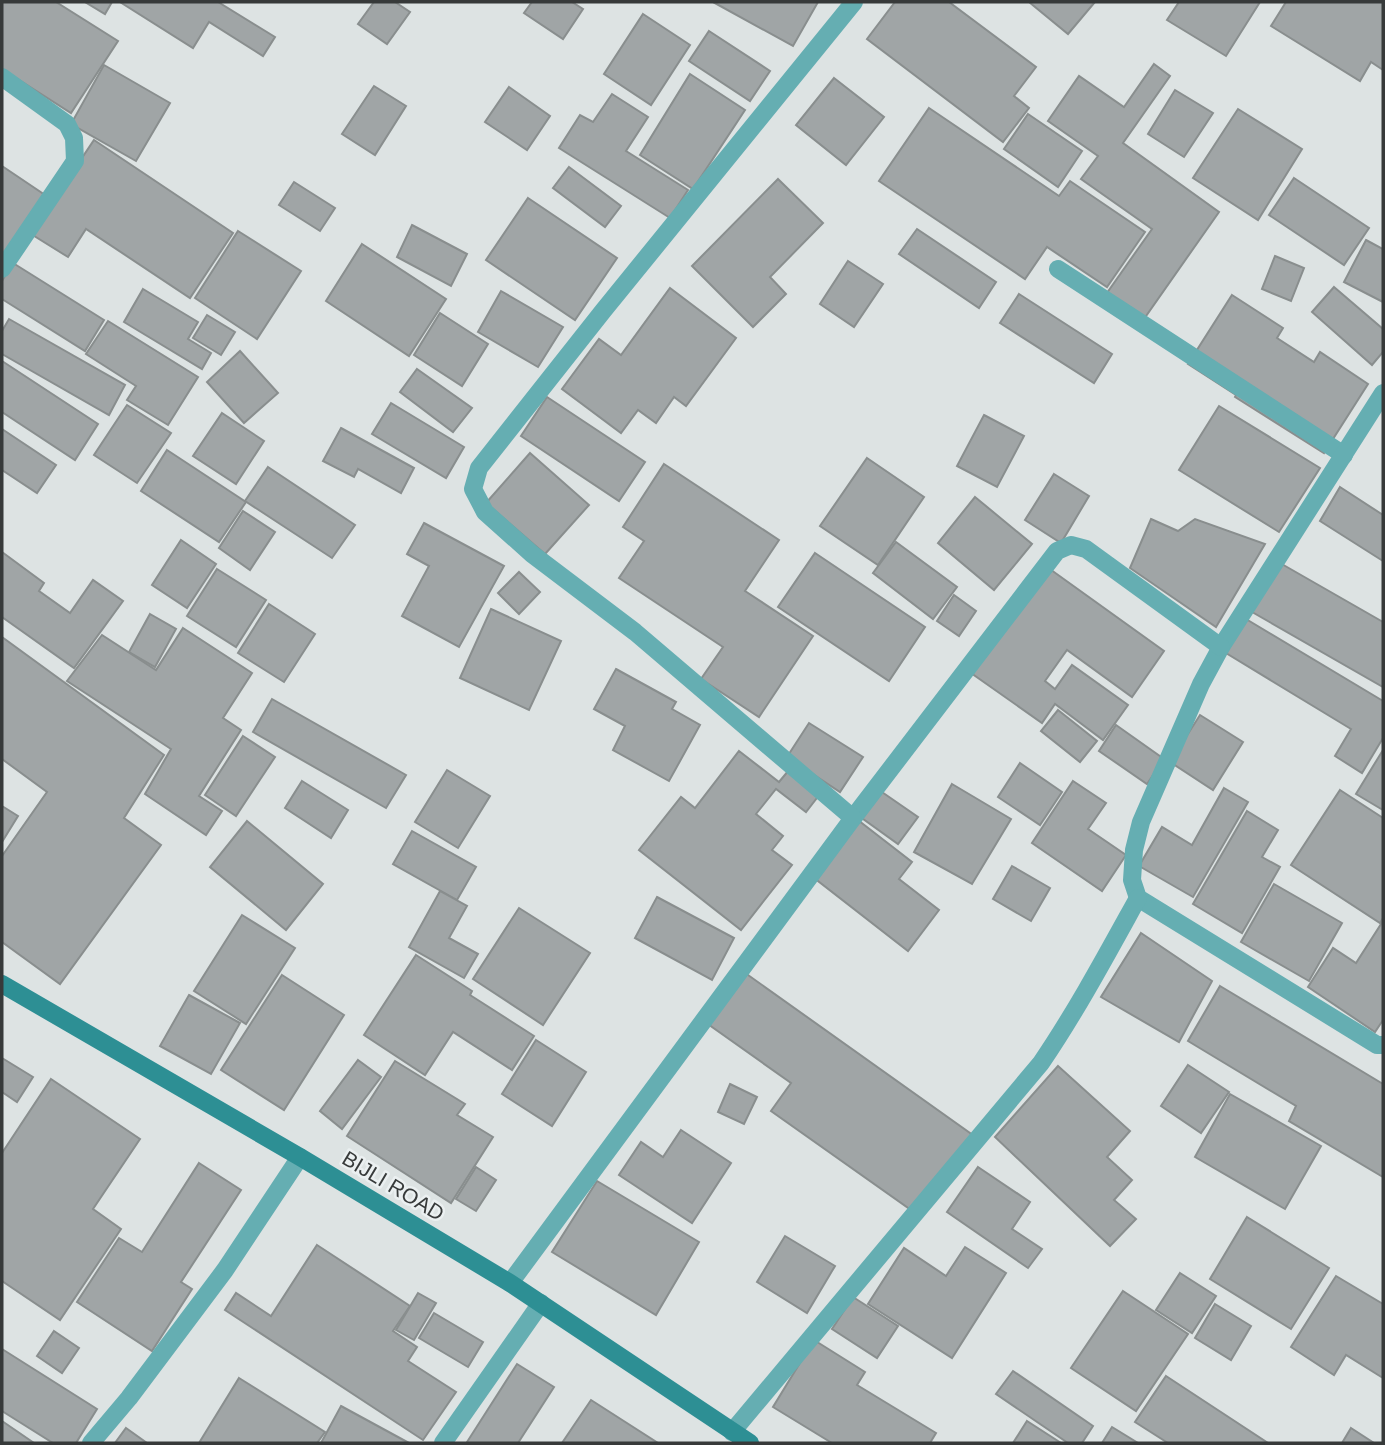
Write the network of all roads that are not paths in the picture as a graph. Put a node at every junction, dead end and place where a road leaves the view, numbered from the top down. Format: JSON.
{"nodes":[{"id":1,"x":854,"y":2,"type":"edge"},
{"id":2,"x":2,"y":77,"type":"edge"},
{"id":3,"x":2,"y":269,"type":"edge"},
{"id":4,"x":1058,"y":269,"type":"dead end"},
{"id":5,"x":1383,"y":393,"type":"edge"},
{"id":6,"x":1344,"y":455,"type":"junction"},
{"id":7,"x":1222,"y":647,"type":"junction"},
{"id":8,"x":853,"y":818,"type":"junction"},
{"id":9,"x":1138,"y":898,"type":"junction"},
{"id":10,"x":2,"y":984,"type":"edge"},
{"id":11,"x":1383,"y":1045,"type":"edge"},
{"id":12,"x":300,"y":1157,"type":"junction"},
{"id":13,"x":510,"y":1283,"type":"junction"},
{"id":14,"x":541,"y":1303,"type":"junction"},
{"id":15,"x":732,"y":1432,"type":"junction"},
{"id":16,"x":91,"y":1443,"type":"edge"},
{"id":17,"x":443,"y":1443,"type":"edge"},
{"id":18,"x":750,"y":1443,"type":"edge"}],
"edges":[{"from":1,"to":8,"type":"street"},
{"from":2,"to":3,"type":"street"},
{"from":4,"to":6,"type":"street"},
{"from":5,"to":6,"type":"street"},
{"from":6,"to":7,"type":"street"},
{"from":7,"to":8,"type":"street"},
{"from":7,"to":9,"type":"street"},
{"from":8,"to":13,"type":"street"},
{"from":9,"to":11,"type":"street"},
{"from":9,"to":15,"type":"street"},
{"from":10,"to":12,"type":"street","name":"BIJLI ROAD"},
{"from":12,"to":13,"type":"street","name":"BIJLI ROAD"},
{"from":12,"to":16,"type":"street"},
{"from":13,"to":14,"type":"street","name":"BIJLI ROAD"},
{"from":14,"to":15,"type":"street","name":"BIJLI ROAD"},
{"from":14,"to":17,"type":"street"},
{"from":15,"to":18,"type":"street","name":"BIJLI ROAD"}]}
